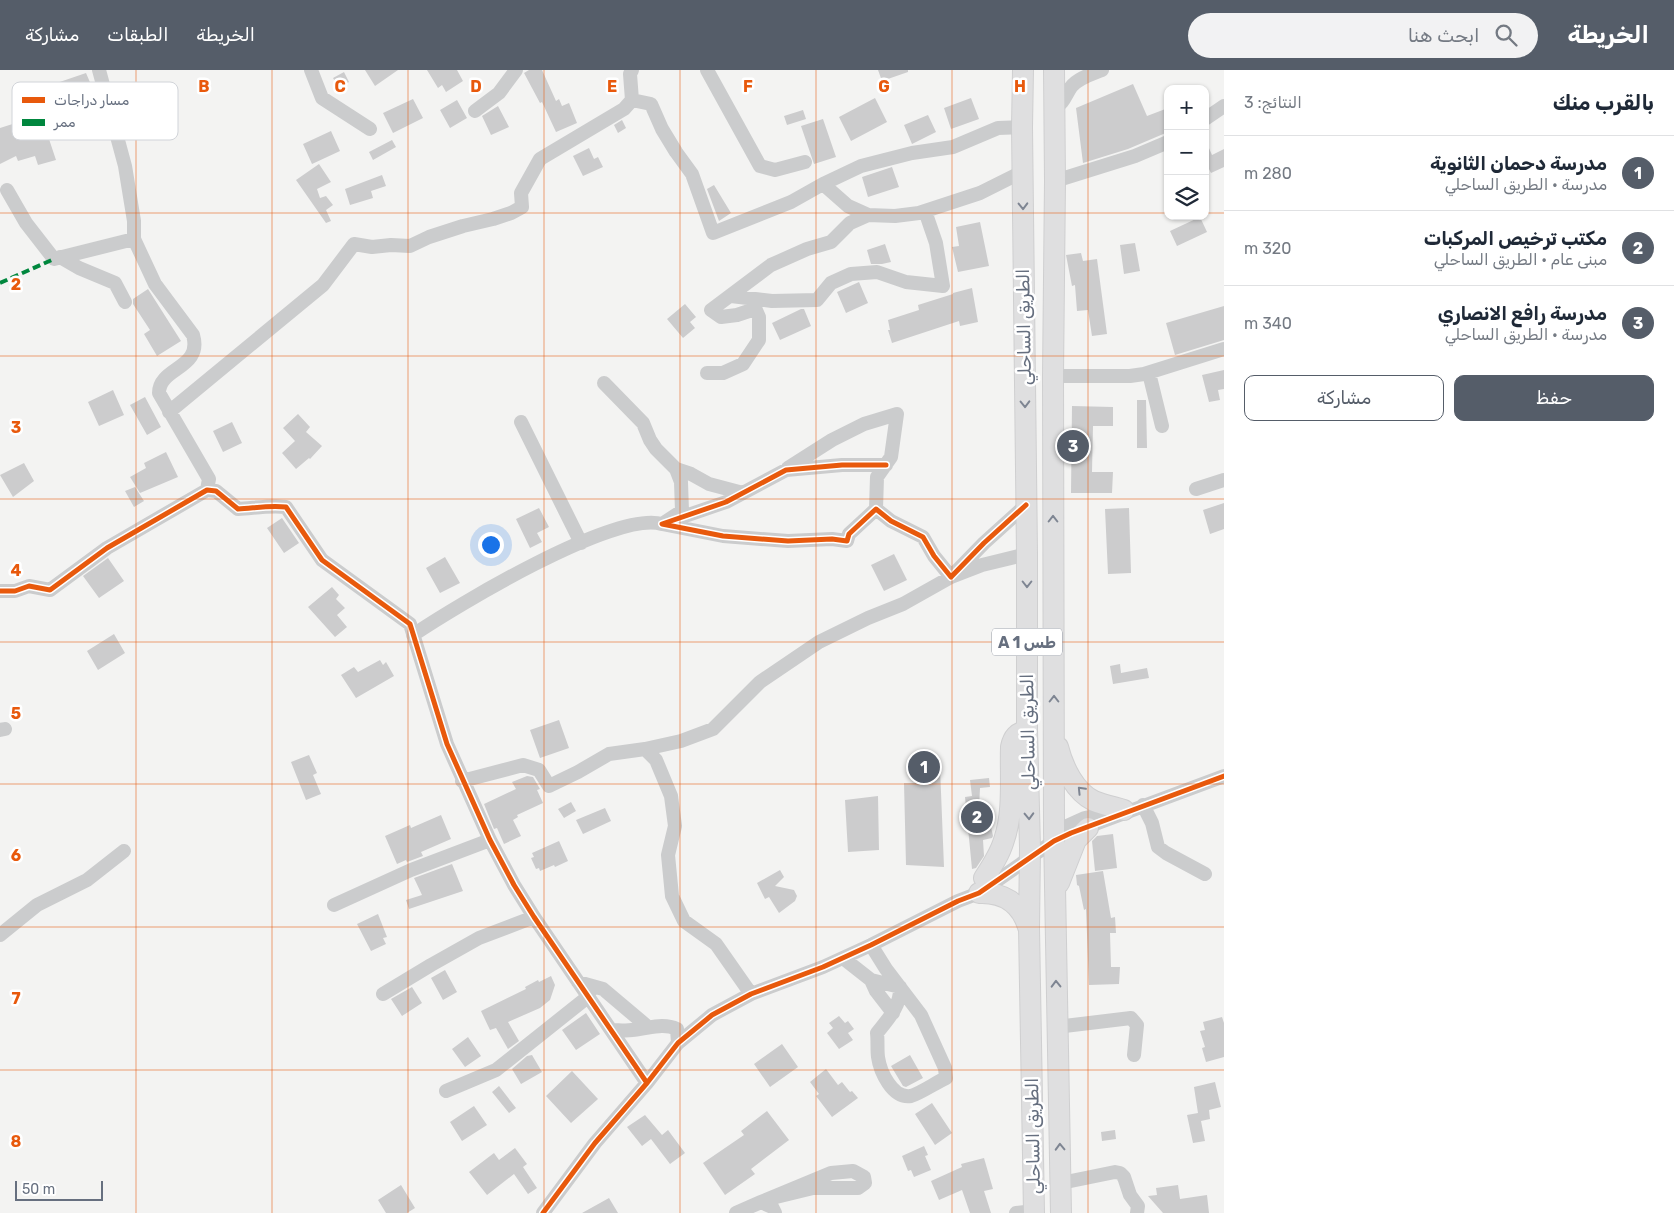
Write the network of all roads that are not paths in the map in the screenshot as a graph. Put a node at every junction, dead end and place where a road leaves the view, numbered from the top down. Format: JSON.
{"nodes":[{"id":1,"x":311,"y":70,"type":"edge"},
{"id":2,"x":516,"y":70,"type":"edge"},
{"id":3,"x":632,"y":70,"type":"edge"},
{"id":4,"x":707,"y":70,"type":"edge"},
{"id":5,"x":1023,"y":70,"type":"edge"},
{"id":6,"x":1054,"y":70,"type":"edge"},
{"id":7,"x":1102,"y":70,"type":"edge"},
{"id":8,"x":632,"y":100,"type":"junction"},
{"id":9,"x":1224,"y":106,"type":"edge"},
{"id":10,"x":1054,"y":109,"type":"junction"},
{"id":11,"x":475,"y":112,"type":"dead end"},
{"id":12,"x":1209,"y":116,"type":"edge"},
{"id":13,"x":1022,"y":127,"type":"junction"},
{"id":14,"x":370,"y":129,"type":"dead end"},
{"id":15,"x":118,"y":140,"type":"edge"},
{"id":16,"x":1164,"y":144,"type":"edge"},
{"id":17,"x":805,"y":162,"type":"dead end"},
{"id":18,"x":1022,"y":172,"type":"junction"},
{"id":19,"x":1055,"y":181,"type":"junction"},
{"id":20,"x":823,"y":184,"type":"junction"},
{"id":21,"x":6,"y":190,"type":"dead end"},
{"id":22,"x":925,"y":211,"type":"junction"},
{"id":23,"x":868,"y":215,"type":"junction"},
{"id":24,"x":134,"y":239,"type":"junction"},
{"id":25,"x":60,"y":257,"type":"junction"},
{"id":26,"x":731,"y":296,"type":"junction"},
{"id":27,"x":125,"y":302,"type":"dead end"},
{"id":28,"x":753,"y":303,"type":"junction"},
{"id":29,"x":1224,"y":349,"type":"edge"},
{"id":30,"x":707,"y":373,"type":"dead end"},
{"id":31,"x":1149,"y":373,"type":"junction"},
{"id":32,"x":1053,"y":376,"type":"junction"},
{"id":33,"x":604,"y":382,"type":"dead end"},
{"id":34,"x":170,"y":412,"type":"junction"},
{"id":35,"x":521,"y":422,"type":"dead end"},
{"id":36,"x":1162,"y":426,"type":"dead end"},
{"id":37,"x":886,"y":465,"type":"junction"},
{"id":38,"x":676,"y":469,"type":"junction"},
{"id":39,"x":786,"y":470,"type":"junction"},
{"id":40,"x":1224,"y":480,"type":"edge"},
{"id":41,"x":1196,"y":489,"type":"dead end"},
{"id":42,"x":207,"y":490,"type":"junction"},
{"id":43,"x":743,"y":493,"type":"junction"},
{"id":44,"x":1026,"y":505,"type":"junction"},
{"id":45,"x":876,"y":508,"type":"junction"},
{"id":46,"x":662,"y":524,"type":"junction"},
{"id":47,"x":581,"y":543,"type":"junction"},
{"id":48,"x":1027,"y":554,"type":"junction"},
{"id":49,"x":951,"y":577,"type":"junction"},
{"id":50,"x":0,"y":591,"type":"edge"},
{"id":51,"x":413,"y":635,"type":"junction"},
{"id":52,"x":1054,"y":728,"type":"junction"},
{"id":53,"x":1027,"y":730,"type":"junction"},
{"id":54,"x":645,"y":749,"type":"junction"},
{"id":55,"x":1224,"y":776,"type":"edge"},
{"id":56,"x":462,"y":781,"type":"junction"},
{"id":57,"x":1134,"y":807,"type":"junction"},
{"id":58,"x":1088,"y":828,"type":"junction"},
{"id":59,"x":1054,"y":836,"type":"junction"},
{"id":60,"x":490,"y":840,"type":"junction"},
{"id":61,"x":124,"y":851,"type":"dead end"},
{"id":62,"x":1030,"y":853,"type":"junction"},
{"id":63,"x":1205,"y":874,"type":"dead end"},
{"id":64,"x":982,"y":886,"type":"junction"},
{"id":65,"x":1055,"y":894,"type":"junction"},
{"id":66,"x":334,"y":905,"type":"dead end"},
{"id":67,"x":534,"y":917,"type":"junction"},
{"id":68,"x":1029,"y":928,"type":"junction"},
{"id":69,"x":0,"y":935,"type":"edge"},
{"id":70,"x":872,"y":945,"type":"junction"},
{"id":71,"x":843,"y":958,"type":"junction"},
{"id":72,"x":871,"y":980,"type":"junction"},
{"id":73,"x":578,"y":982,"type":"junction"},
{"id":74,"x":900,"y":987,"type":"junction"},
{"id":75,"x":384,"y":994,"type":"dead end"},
{"id":76,"x":751,"y":994,"type":"junction"},
{"id":77,"x":589,"y":996,"type":"junction"},
{"id":78,"x":893,"y":1013,"type":"junction"},
{"id":79,"x":648,"y":1027,"type":"junction"},
{"id":80,"x":1056,"y":1027,"type":"junction"},
{"id":81,"x":612,"y":1030,"type":"junction"},
{"id":82,"x":678,"y":1043,"type":"junction"},
{"id":83,"x":1134,"y":1055,"type":"dead end"},
{"id":84,"x":647,"y":1083,"type":"junction"},
{"id":85,"x":446,"y":1091,"type":"dead end"},
{"id":86,"x":1061,"y":1183,"type":"junction"},
{"id":87,"x":767,"y":1200,"type":"junction"},
{"id":88,"x":551,"y":1210,"type":"edge"},
{"id":89,"x":1028,"y":1212,"type":"edge"},
{"id":90,"x":736,"y":1213,"type":"edge"},
{"id":91,"x":775,"y":1213,"type":"edge"},
{"id":92,"x":1062,"y":1213,"type":"edge"},
{"id":93,"x":1137,"y":1213,"type":"edge"}],
"edges":[{"from":1,"to":14,"type":"street"},
{"from":2,"to":11,"type":"street"},
{"from":3,"to":8,"type":"street"},
{"from":4,"to":17,"type":"street"},
{"from":5,"to":13,"type":"highway","name":"الطريق الساحلي","number":"A 1 طس"},
{"from":6,"to":10,"type":"highway","name":"الطريق الساحلي","number":"A 1 طس"},
{"from":7,"to":10,"type":"street"},
{"from":8,"to":20,"type":"street"},
{"from":8,"to":34,"type":"street"},
{"from":9,"to":12,"type":"street"},
{"from":10,"to":19,"type":"highway","name":"الطريق الساحلي","number":"A 1 طس"},
{"from":13,"to":18,"type":"highway","name":"الطريق الساحلي","number":"A 1 طس"},
{"from":13,"to":20,"type":"street"},
{"from":15,"to":24,"type":"street"},
{"from":16,"to":19,"type":"street"},
{"from":18,"to":22,"type":"street"},
{"from":18,"to":44,"type":"highway","name":"الطريق الساحلي","number":"A 1 طس","one_way":true},
{"from":19,"to":32,"type":"highway","name":"الطريق الساحلي","number":"A 1 طس"},
{"from":20,"to":23,"type":"street"},
{"from":21,"to":25,"type":"street"},
{"from":22,"to":23,"type":"street"},
{"from":22,"to":28,"type":"street"},
{"from":23,"to":26,"type":"street"},
{"from":24,"to":25,"type":"street"},
{"from":24,"to":34,"type":"street"},
{"from":25,"to":27,"type":"street"},
{"from":26,"to":28,"type":"street"},
{"from":26,"to":28,"type":"street"},
{"from":28,"to":30,"type":"street"},
{"from":29,"to":31,"type":"street"},
{"from":31,"to":32,"type":"street"},
{"from":31,"to":36,"type":"street"},
{"from":52,"to":32,"type":"highway","name":"الطريق الساحلي","number":"A 1 طس","one_way":true},
{"from":33,"to":38,"type":"street"},
{"from":34,"to":42,"type":"street"},
{"from":35,"to":47,"type":"street"},
{"from":37,"to":39,"type":"street"},
{"from":37,"to":39,"type":"street"},
{"from":37,"to":45,"type":"street"},
{"from":38,"to":43,"type":"street"},
{"from":38,"to":46,"type":"street"},
{"from":39,"to":43,"type":"street"},
{"from":40,"to":41,"type":"street"},
{"from":42,"to":50,"type":"street"},
{"from":42,"to":51,"type":"street"},
{"from":43,"to":46,"type":"street"},
{"from":44,"to":48,"type":"highway","name":"الطريق الساحلي","number":"A 1 طس"},
{"from":44,"to":49,"type":"street"},
{"from":45,"to":46,"type":"street"},
{"from":45,"to":49,"type":"street"},
{"from":46,"to":47,"type":"street"},
{"from":47,"to":51,"type":"street"},
{"from":48,"to":49,"type":"street"},
{"from":48,"to":53,"type":"highway","name":"الطريق الساحلي","number":"A 1 طس","one_way":true},
{"from":49,"to":54,"type":"street"},
{"from":51,"to":56,"type":"street"},
{"from":57,"to":52,"type":"highway","one_way":true},
{"from":52,"to":59,"type":"highway","name":"الطريق الساحلي","number":"A 1 طس"},
{"from":53,"to":62,"type":"highway","name":"الطريق الساحلي","number":"A 1 طس","one_way":true},
{"from":53,"to":64,"type":"highway"},
{"from":54,"to":56,"type":"street"},
{"from":54,"to":76,"type":"street"},
{"from":55,"to":57,"type":"street"},
{"from":56,"to":60,"type":"street"},
{"from":57,"to":58,"type":"street"},
{"from":57,"to":59,"type":"street"},
{"from":57,"to":63,"type":"street"},
{"from":58,"to":59,"type":"street"},
{"from":58,"to":65,"type":"highway"},
{"from":59,"to":62,"type":"street"},
{"from":59,"to":65,"type":"highway","name":"الطريق الساحلي","number":"A 1 طس"},
{"from":60,"to":66,"type":"street"},
{"from":60,"to":67,"type":"street"},
{"from":61,"to":69,"type":"street"},
{"from":62,"to":64,"type":"street"},
{"from":62,"to":68,"type":"highway","name":"الطريق الساحلي","number":"A 1 طس"},
{"from":64,"to":68,"type":"highway"},
{"from":64,"to":70,"type":"street"},
{"from":80,"to":65,"type":"highway","name":"الطريق الساحلي","number":"A 1 طس","one_way":true},
{"from":67,"to":73,"type":"street"},
{"from":67,"to":75,"type":"street"},
{"from":68,"to":89,"type":"highway","name":"الطريق الساحلي","number":"A 1 طس"},
{"from":70,"to":71,"type":"street"},
{"from":70,"to":74,"type":"street"},
{"from":71,"to":72,"type":"street"},
{"from":71,"to":76,"type":"street"},
{"from":72,"to":74,"type":"street"},
{"from":72,"to":78,"type":"street"},
{"from":73,"to":77,"type":"street"},
{"from":73,"to":79,"type":"street"},
{"from":74,"to":78,"type":"street"},
{"from":74,"to":78,"type":"street"},
{"from":76,"to":82,"type":"street"},
{"from":77,"to":81,"type":"street"},
{"from":77,"to":85,"type":"street"},
{"from":79,"to":81,"type":"street"},
{"from":79,"to":82,"type":"street"},
{"from":80,"to":83,"type":"street"},
{"from":86,"to":80,"type":"highway","name":"الطريق الساحلي","number":"A 1 طس","one_way":true},
{"from":81,"to":84,"type":"street"},
{"from":82,"to":84,"type":"street"},
{"from":84,"to":88,"type":"street"},
{"from":86,"to":92,"type":"highway","name":"الطريق الساحلي","number":"A 1 طس"},
{"from":86,"to":93,"type":"street"},
{"from":87,"to":87,"type":"street"},
{"from":87,"to":90,"type":"street"},
{"from":87,"to":91,"type":"street"}]}
